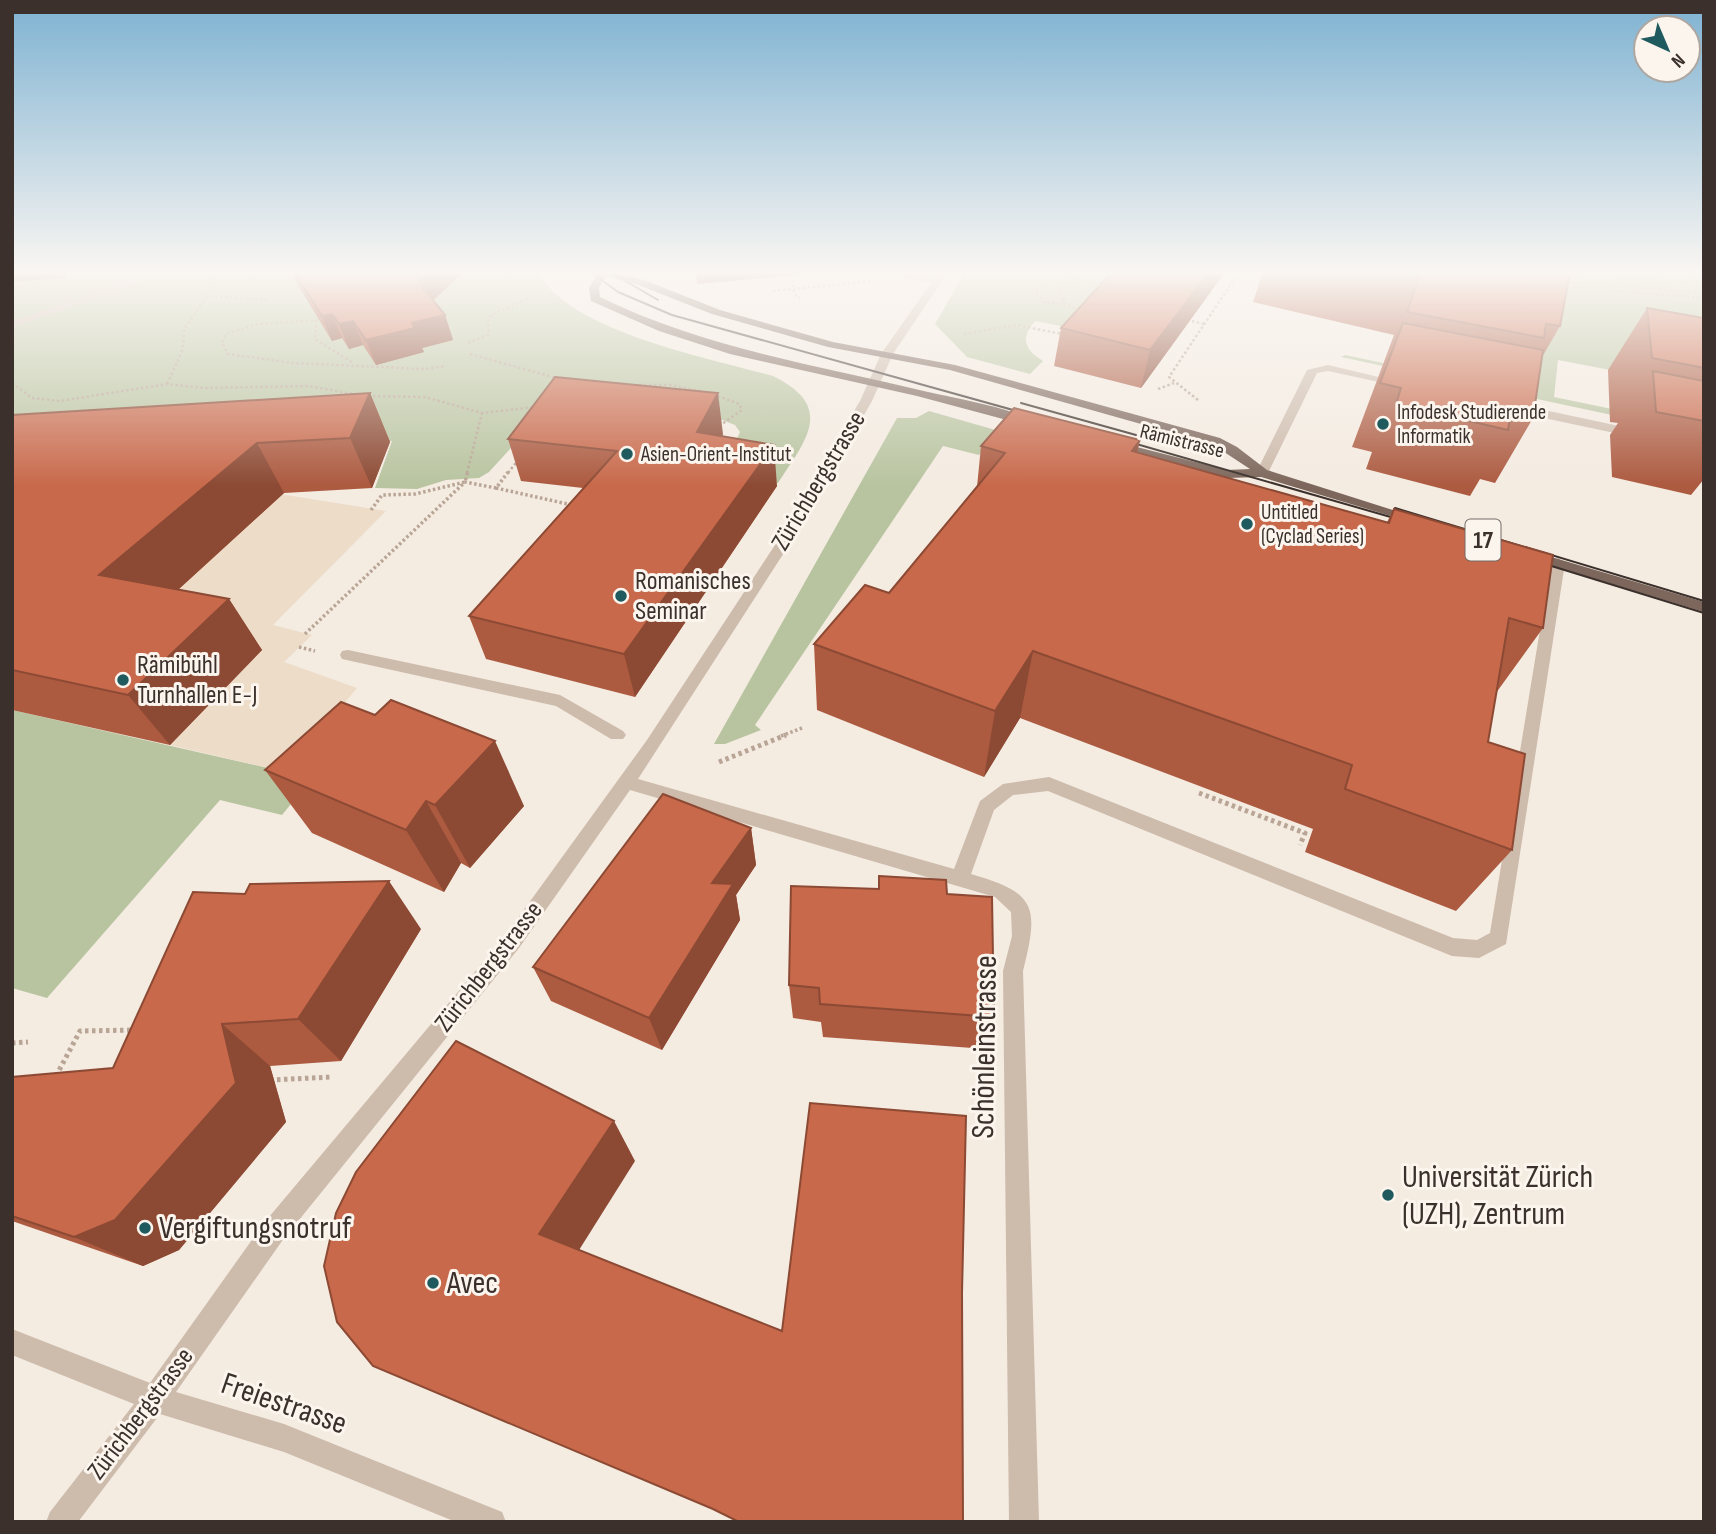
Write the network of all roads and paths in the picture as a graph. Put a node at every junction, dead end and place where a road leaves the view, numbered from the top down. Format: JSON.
{"nodes":[{"id":1,"x":183,"y":344,"type":"edge"},
{"id":2,"x":222,"y":344,"type":"edge"},
{"id":3,"x":322,"y":344,"type":"edge"},
{"id":4,"x":713,"y":344,"type":"edge"},
{"id":5,"x":827,"y":344,"type":"edge"},
{"id":6,"x":894,"y":344,"type":"edge"},
{"id":7,"x":1191,"y":344,"type":"edge"},
{"id":8,"x":470,"y":354,"type":"dead end"},
{"id":9,"x":887,"y":354,"type":"junction"},
{"id":10,"x":355,"y":364,"type":"junction"},
{"id":11,"x":444,"y":366,"type":"dead end"},
{"id":12,"x":568,"y":381,"type":"edge"},
{"id":13,"x":12,"y":383,"type":"edge"},
{"id":14,"x":876,"y":383,"type":"junction"},
{"id":15,"x":167,"y":384,"type":"junction"},
{"id":16,"x":626,"y":386,"type":"edge"},
{"id":17,"x":1422,"y":388,"type":"edge"},
{"id":18,"x":1198,"y":400,"type":"dead end"},
{"id":19,"x":1502,"y":405,"type":"edge"},
{"id":20,"x":542,"y":406,"type":"edge"},
{"id":21,"x":482,"y":413,"type":"junction"},
{"id":22,"x":722,"y":424,"type":"dead end"},
{"id":23,"x":1036,"y":424,"type":"edge"},
{"id":24,"x":1650,"y":437,"type":"edge"},
{"id":25,"x":1103,"y":442,"type":"edge"},
{"id":26,"x":522,"y":455,"type":"edge"},
{"id":27,"x":1262,"y":473,"type":"junction"},
{"id":28,"x":465,"y":482,"type":"junction"},
{"id":29,"x":496,"y":488,"type":"junction"},
{"id":30,"x":575,"y":505,"type":"edge"},
{"id":31,"x":371,"y":509,"type":"dead end"},
{"id":32,"x":1429,"y":524,"type":"edge"},
{"id":33,"x":1519,"y":551,"type":"edge"},
{"id":34,"x":1558,"y":563,"type":"junction"},
{"id":35,"x":1704,"y":607,"type":"edge"},
{"id":36,"x":304,"y":634,"type":"dead end"},
{"id":37,"x":348,"y":655,"type":"dead end"},
{"id":38,"x":802,"y":728,"type":"dead end"},
{"id":39,"x":617,"y":734,"type":"dead end"},
{"id":40,"x":719,"y":762,"type":"dead end"},
{"id":41,"x":625,"y":782,"type":"junction"},
{"id":42,"x":1202,"y":787,"type":"dead end"},
{"id":43,"x":1199,"y":793,"type":"dead end"},
{"id":44,"x":960,"y":878,"type":"junction"},
{"id":45,"x":144,"y":1030,"type":"edge"},
{"id":46,"x":28,"y":1042,"type":"dead end"},
{"id":47,"x":12,"y":1043,"type":"edge"},
{"id":48,"x":332,"y":1077,"type":"dead end"},
{"id":49,"x":54,"y":1080,"type":"edge"},
{"id":50,"x":265,"y":1080,"type":"dead end"},
{"id":51,"x":12,"y":1342,"type":"edge"},
{"id":52,"x":155,"y":1399,"type":"junction"},
{"id":53,"x":60,"y":1522,"type":"edge"},
{"id":54,"x":492,"y":1522,"type":"edge"},
{"id":55,"x":1024,"y":1522,"type":"edge"}],
"edges":[{"from":1,"to":15,"type":"path"},
{"from":2,"to":10,"type":"path"},
{"from":3,"to":10,"type":"path"},
{"from":4,"to":14,"type":"main road","name":"Rämistrasse","number":"17"},
{"from":5,"to":9,"type":"main road","name":"Rämistrasse","number":"17"},
{"from":6,"to":9,"type":"street","name":"Zürichbergstrasse"},
{"from":7,"to":18,"type":"path"},
{"from":8,"to":12,"type":"path"},
{"from":9,"to":14,"type":"street","name":"Zürichbergstrasse"},
{"from":9,"to":27,"type":"main road","name":"Rämistrasse","number":"17"},
{"from":10,"to":11,"type":"path"},
{"from":13,"to":15,"type":"path"},
{"from":14,"to":23,"type":"main road","name":"Rämistrasse","number":"17"},
{"from":14,"to":41,"type":"street","name":"Zürichbergstrasse"},
{"from":15,"to":21,"type":"path"},
{"from":16,"to":22,"type":"path"},
{"from":17,"to":27,"type":"street"},
{"from":19,"to":24,"type":"street"},
{"from":20,"to":21,"type":"path"},
{"from":21,"to":28,"type":"path"},
{"from":25,"to":27,"type":"main road","name":"Rämistrasse","number":"17"},
{"from":26,"to":29,"type":"path"},
{"from":27,"to":32,"type":"main road","name":"Rämistrasse","number":"17"},
{"from":28,"to":29,"type":"path"},
{"from":28,"to":31,"type":"path"},
{"from":28,"to":36,"type":"path"},
{"from":29,"to":30,"type":"path"},
{"from":33,"to":34,"type":"main road","number":"17"},
{"from":34,"to":35,"type":"main road","number":"17"},
{"from":34,"to":44,"type":"street"},
{"from":37,"to":39,"type":"street"},
{"from":38,"to":40,"type":"path"},
{"from":41,"to":44,"type":"street","name":"Schönleinstrasse"},
{"from":41,"to":52,"type":"street","name":"Zürichbergstrasse"},
{"from":42,"to":43,"type":"path"},
{"from":44,"to":55,"type":"street","name":"Schönleinstrasse"},
{"from":45,"to":49,"type":"path"},
{"from":46,"to":47,"type":"path"},
{"from":48,"to":50,"type":"path"},
{"from":51,"to":52,"type":"street","name":"Freiestrasse"},
{"from":52,"to":53,"type":"street","name":"Zürichbergstrasse"},
{"from":52,"to":54,"type":"street","name":"Freiestrasse"}]}
